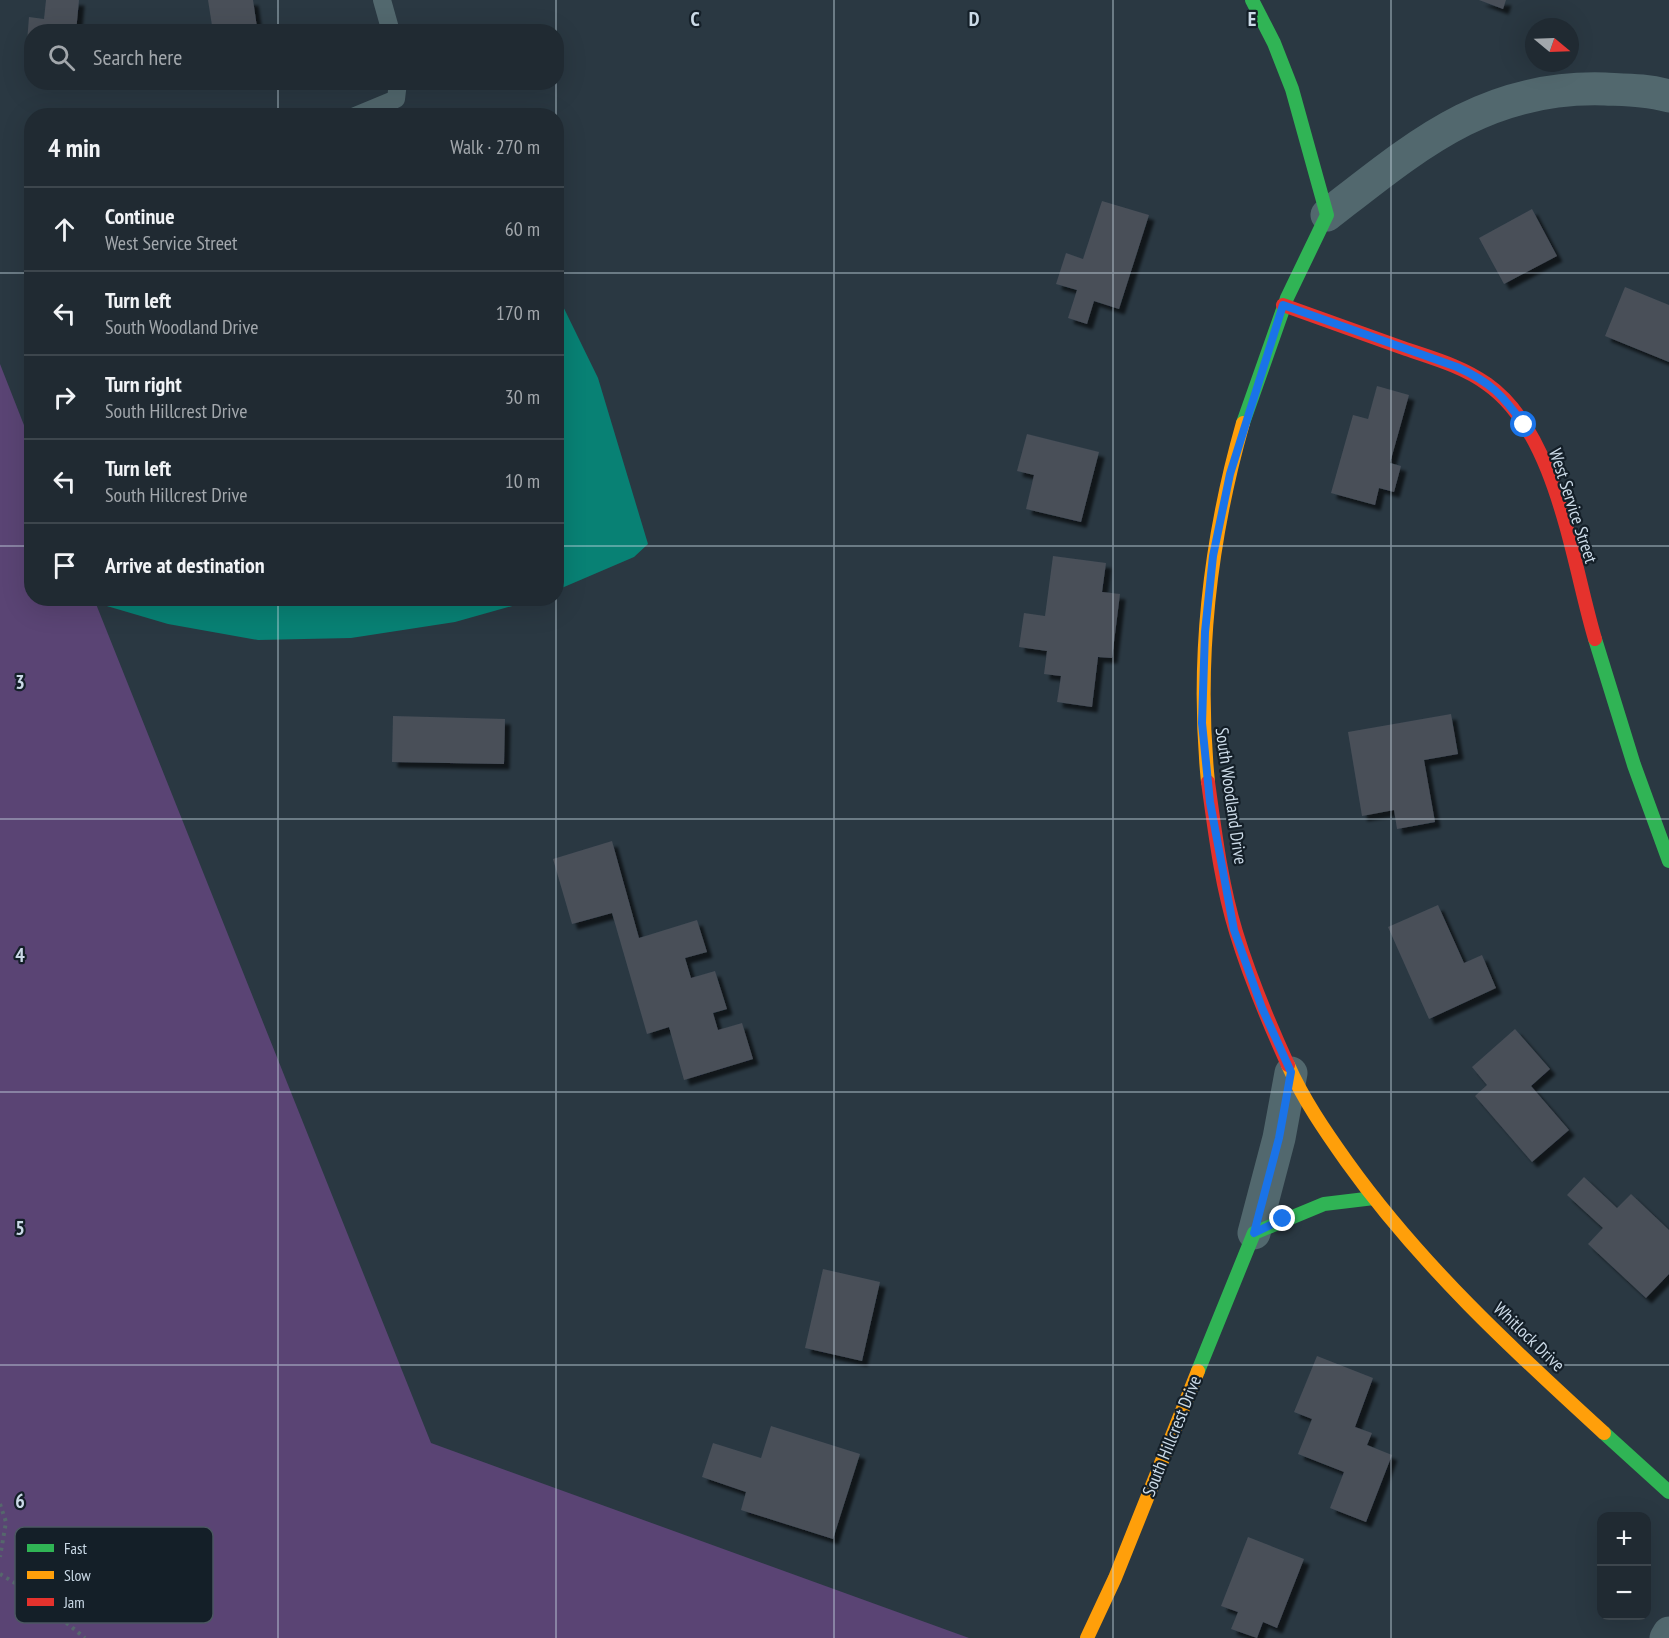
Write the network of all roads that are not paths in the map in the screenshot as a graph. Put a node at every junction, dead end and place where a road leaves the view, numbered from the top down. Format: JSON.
{"nodes":[{"id":1,"x":382,"y":0,"type":"edge"},
{"id":2,"x":1252,"y":0,"type":"edge"},
{"id":3,"x":389,"y":24,"type":"edge"},
{"id":4,"x":397,"y":90,"type":"edge"},
{"id":5,"x":1669,"y":96,"type":"edge"},
{"id":6,"x":374,"y":108,"type":"edge"},
{"id":7,"x":1327,"y":215,"type":"junction"},
{"id":8,"x":1283,"y":305,"type":"junction"},
{"id":9,"x":1669,"y":861,"type":"edge"},
{"id":10,"x":1291,"y":1072,"type":"junction"},
{"id":11,"x":1374,"y":1198,"type":"junction"},
{"id":12,"x":1254,"y":1233,"type":"junction"},
{"id":13,"x":1669,"y":1492,"type":"edge"},
{"id":14,"x":1669,"y":1632,"type":"edge"},
{"id":15,"x":1087,"y":1638,"type":"edge"},
{"id":16,"x":1665,"y":1638,"type":"edge"}],
"edges":[{"from":1,"to":3,"type":"lane"},
{"from":2,"to":7,"type":"street"},
{"from":4,"to":6,"type":"lane"},
{"from":5,"to":7,"type":"street"},
{"from":7,"to":8,"type":"street","name":"South Woodland Drive"},
{"from":8,"to":9,"type":"street","name":"West Service Street"},
{"from":8,"to":10,"type":"street","name":"South Woodland Drive"},
{"from":10,"to":11,"type":"street","name":"South Woodland Drive"},
{"from":10,"to":12,"type":"street","name":"South Hillcrest Drive"},
{"from":11,"to":12,"type":"street"},
{"from":11,"to":13,"type":"street","name":"Whitlock Drive"},
{"from":12,"to":15,"type":"street","name":"South Hillcrest Drive"},
{"from":14,"to":16,"type":"street"}]}
